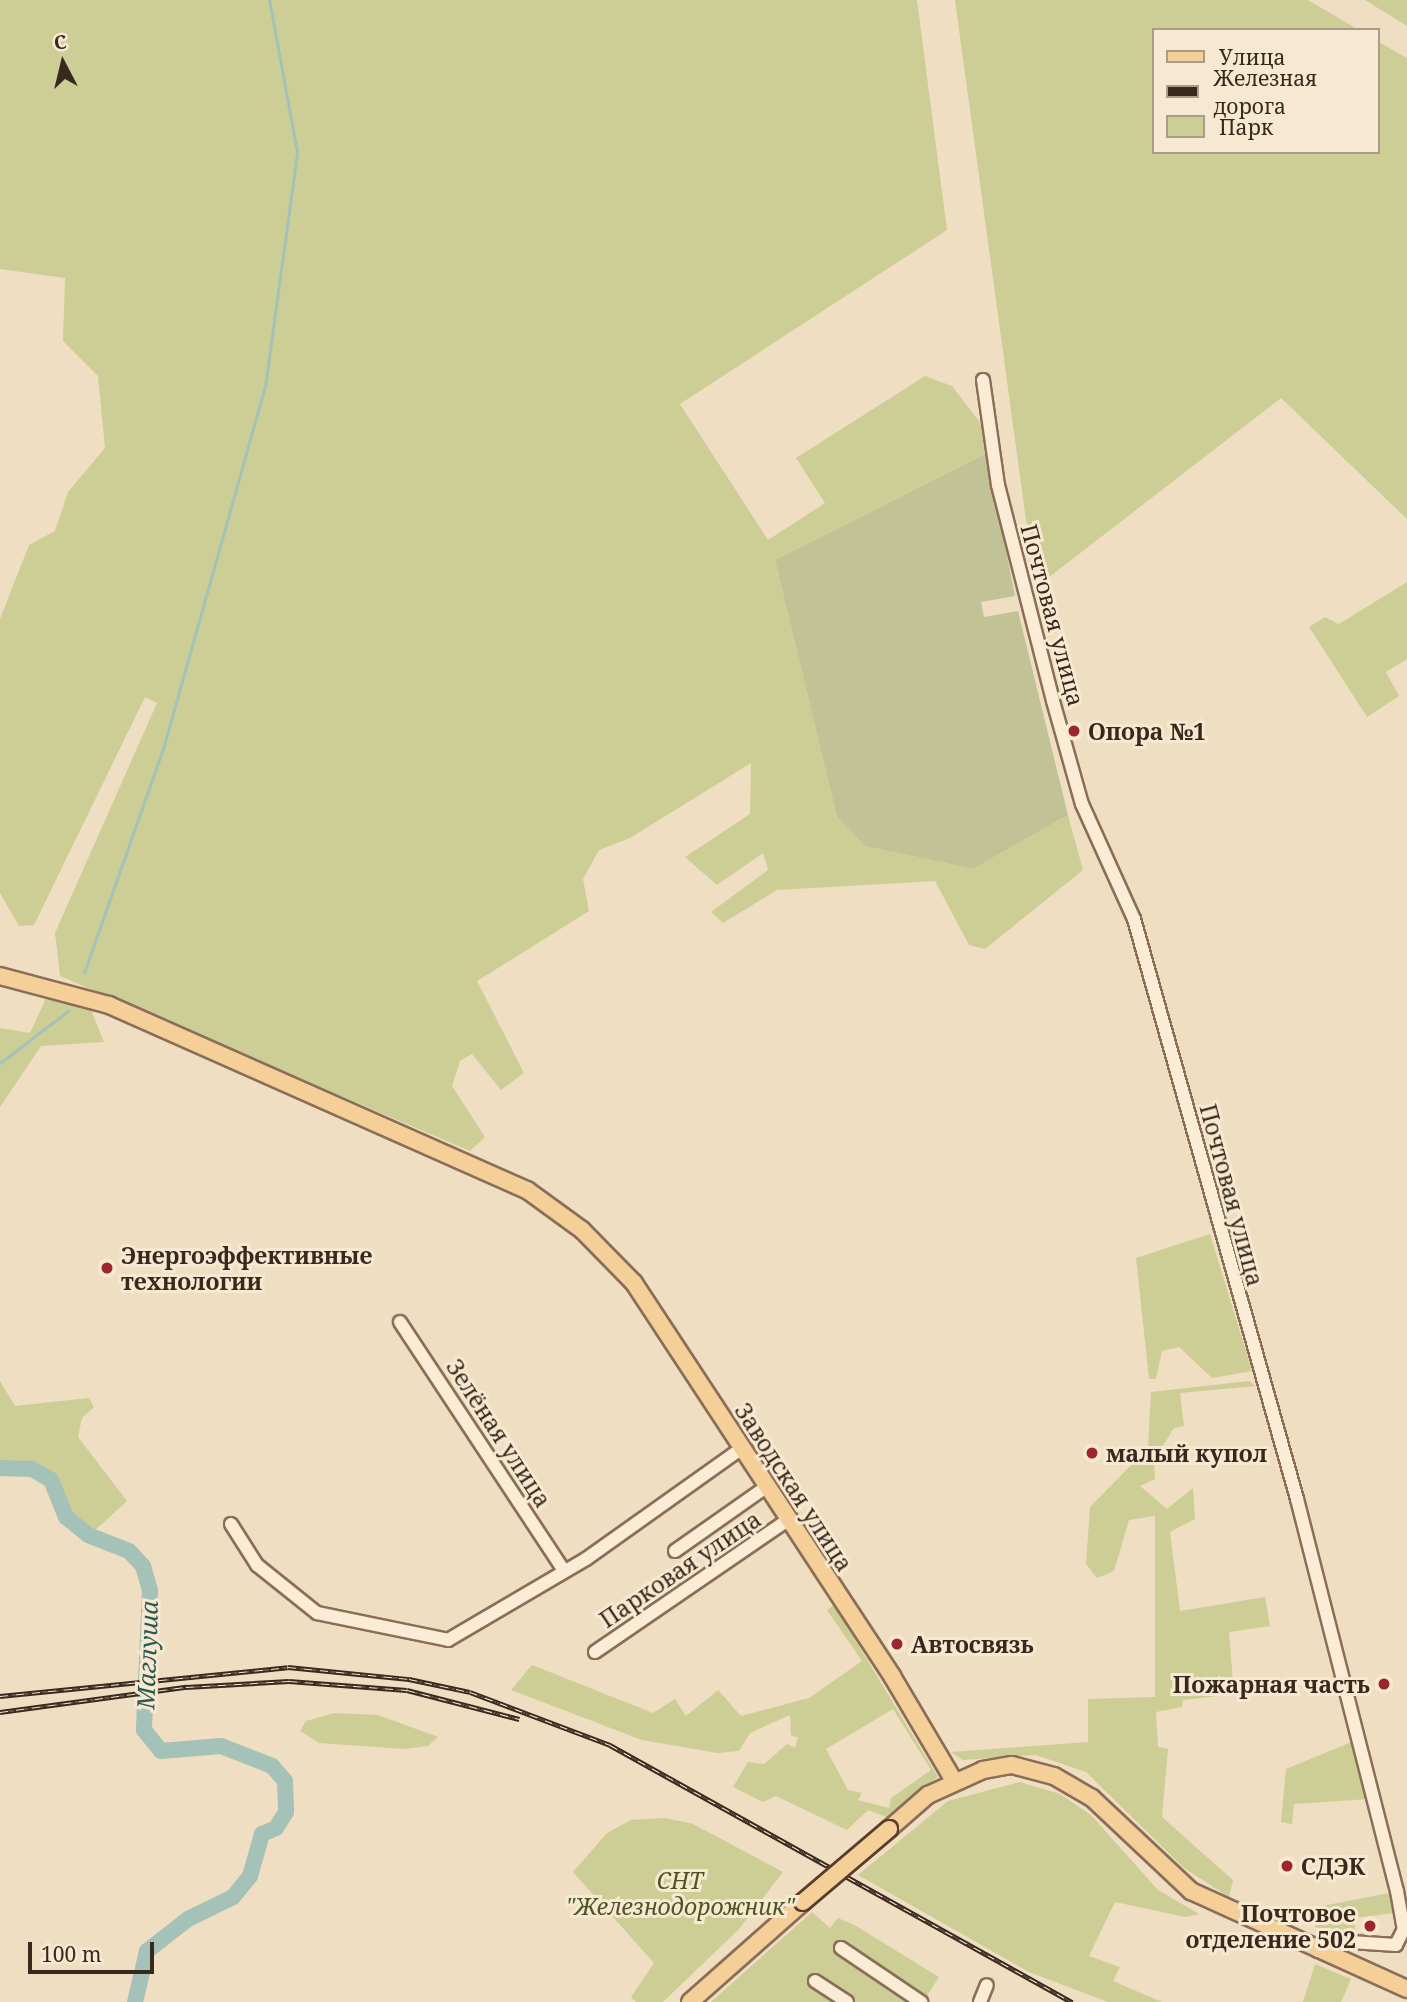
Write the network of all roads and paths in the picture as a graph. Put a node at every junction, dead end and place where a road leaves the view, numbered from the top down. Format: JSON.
{"nodes":[{"id":1,"x":984,"y":380,"type":"dead end"},
{"id":2,"x":0,"y":976,"type":"edge"},
{"id":3,"x":400,"y":1322,"type":"dead end"},
{"id":4,"x":741,"y":1449,"type":"junction"},
{"id":5,"x":766,"y":1487,"type":"junction"},
{"id":6,"x":788,"y":1520,"type":"junction"},
{"id":7,"x":231,"y":1524,"type":"dead end"},
{"id":8,"x":675,"y":1551,"type":"dead end"},
{"id":9,"x":562,"y":1568,"type":"junction"},
{"id":10,"x":595,"y":1652,"type":"dead end"},
{"id":11,"x":954,"y":1781,"type":"junction"},
{"id":12,"x":841,"y":1948,"type":"dead end"},
{"id":13,"x":1318,"y":1951,"type":"junction"},
{"id":14,"x":816,"y":1981,"type":"dead end"},
{"id":15,"x":987,"y":1985,"type":"dead end"},
{"id":16,"x":1407,"y":1989,"type":"edge"},
{"id":17,"x":690,"y":2002,"type":"edge"},
{"id":18,"x":847,"y":2002,"type":"edge"},
{"id":19,"x":921,"y":2002,"type":"edge"},
{"id":20,"x":980,"y":2002,"type":"edge"}],
"edges":[{"from":1,"to":13,"type":"street","name":"Почтовая улица"},
{"from":2,"to":4,"type":"main road","name":"Заводская улица"},
{"from":3,"to":9,"type":"street","name":"Зелёная улица"},
{"from":4,"to":5,"type":"main road","name":"Заводская улица"},
{"from":4,"to":9,"type":"street"},
{"from":5,"to":6,"type":"main road","name":"Заводская улица"},
{"from":5,"to":8,"type":"street"},
{"from":6,"to":10,"type":"street","name":"Парковая улица"},
{"from":6,"to":11,"type":"main road","name":"Заводская улица"},
{"from":7,"to":9,"type":"street"},
{"from":11,"to":13,"type":"main road"},
{"from":11,"to":17,"type":"main road","bridge":true},
{"from":12,"to":19,"type":"street"},
{"from":13,"to":16,"type":"main road"},
{"from":14,"to":18,"type":"street"},
{"from":15,"to":20,"type":"street"}]}
